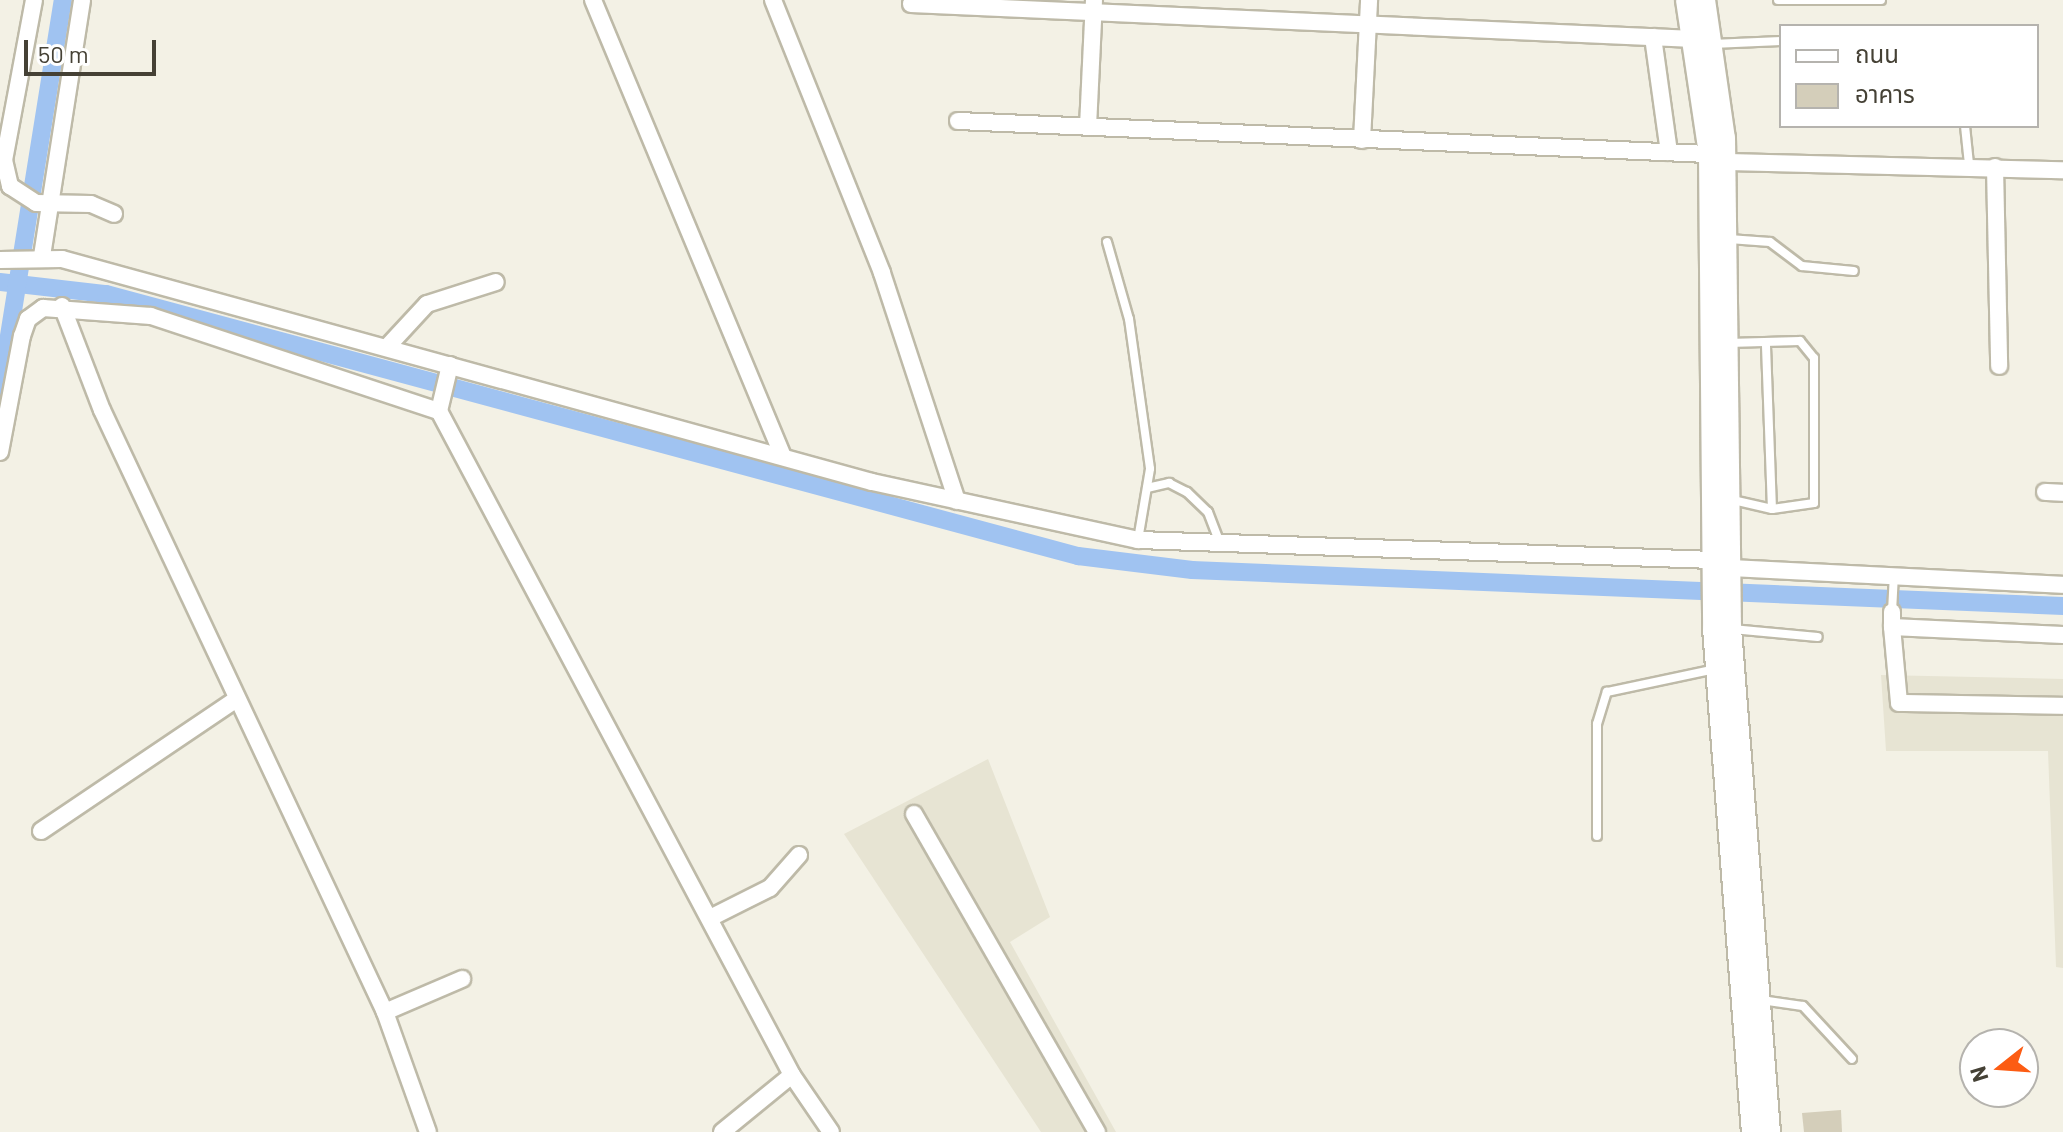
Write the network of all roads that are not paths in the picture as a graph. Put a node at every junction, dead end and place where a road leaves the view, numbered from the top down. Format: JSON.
{"nodes":[{"id":1,"x":34,"y":0,"type":"edge"},
{"id":2,"x":82,"y":0,"type":"edge"},
{"id":3,"x":593,"y":0,"type":"edge"},
{"id":4,"x":773,"y":0,"type":"edge"},
{"id":5,"x":1369,"y":0,"type":"edge"},
{"id":6,"x":1686,"y":0,"type":"edge"},
{"id":7,"x":1705,"y":0,"type":"edge"},
{"id":8,"x":1778,"y":0,"type":"edge"},
{"id":9,"x":1881,"y":0,"type":"edge"},
{"id":10,"x":911,"y":4,"type":"dead end"},
{"id":11,"x":1093,"y":6,"type":"edge"},
{"id":12,"x":1368,"y":24,"type":"junction"},
{"id":13,"x":1653,"y":37,"type":"junction"},
{"id":14,"x":1779,"y":41,"type":"edge"},
{"id":15,"x":1703,"y":42,"type":"junction"},
{"id":16,"x":958,"y":121,"type":"dead end"},
{"id":17,"x":1088,"y":127,"type":"junction"},
{"id":18,"x":1965,"y":128,"type":"edge"},
{"id":19,"x":1362,"y":140,"type":"junction"},
{"id":20,"x":1669,"y":152,"type":"junction"},
{"id":21,"x":1717,"y":158,"type":"junction"},
{"id":22,"x":1969,"y":164,"type":"junction"},
{"id":23,"x":1995,"y":167,"type":"junction"},
{"id":24,"x":2063,"y":170,"type":"edge"},
{"id":25,"x":44,"y":204,"type":"junction"},
{"id":26,"x":114,"y":214,"type":"dead end"},
{"id":27,"x":1727,"y":239,"type":"junction"},
{"id":28,"x":1107,"y":242,"type":"dead end"},
{"id":29,"x":36,"y":257,"type":"junction"},
{"id":30,"x":3,"y":260,"type":"edge"},
{"id":31,"x":1854,"y":271,"type":"dead end"},
{"id":32,"x":496,"y":282,"type":"dead end"},
{"id":33,"x":62,"y":306,"type":"junction"},
{"id":34,"x":1727,"y":343,"type":"junction"},
{"id":35,"x":389,"y":345,"type":"junction"},
{"id":36,"x":1766,"y":346,"type":"junction"},
{"id":37,"x":1999,"y":366,"type":"dead end"},
{"id":38,"x":449,"y":369,"type":"junction"},
{"id":39,"x":440,"y":405,"type":"junction"},
{"id":40,"x":0,"y":452,"type":"edge"},
{"id":41,"x":783,"y":457,"type":"junction"},
{"id":42,"x":1147,"y":488,"type":"junction"},
{"id":43,"x":2045,"y":492,"type":"dead end"},
{"id":44,"x":2063,"y":493,"type":"edge"},
{"id":45,"x":1727,"y":499,"type":"junction"},
{"id":46,"x":957,"y":501,"type":"junction"},
{"id":47,"x":1772,"y":509,"type":"junction"},
{"id":48,"x":1138,"y":540,"type":"junction"},
{"id":49,"x":1220,"y":545,"type":"junction"},
{"id":50,"x":1720,"y":570,"type":"junction"},
{"id":51,"x":1894,"y":583,"type":"junction"},
{"id":52,"x":2063,"y":585,"type":"edge"},
{"id":53,"x":1722,"y":602,"type":"junction"},
{"id":54,"x":1892,"y":619,"type":"junction"},
{"id":55,"x":1731,"y":629,"type":"junction"},
{"id":56,"x":2063,"y":635,"type":"edge"},
{"id":57,"x":1818,"y":637,"type":"dead end"},
{"id":58,"x":1716,"y":669,"type":"junction"},
{"id":59,"x":235,"y":700,"type":"junction"},
{"id":60,"x":2063,"y":706,"type":"edge"},
{"id":61,"x":914,"y":814,"type":"dead end"},
{"id":62,"x":41,"y":831,"type":"dead end"},
{"id":63,"x":1597,"y":836,"type":"dead end"},
{"id":64,"x":799,"y":855,"type":"dead end"},
{"id":65,"x":710,"y":918,"type":"junction"},
{"id":66,"x":462,"y":979,"type":"dead end"},
{"id":67,"x":1760,"y":1000,"type":"junction"},
{"id":68,"x":385,"y":1012,"type":"junction"},
{"id":69,"x":1852,"y":1059,"type":"dead end"},
{"id":70,"x":792,"y":1075,"type":"junction"},
{"id":71,"x":428,"y":1132,"type":"edge"},
{"id":72,"x":722,"y":1132,"type":"edge"},
{"id":73,"x":831,"y":1132,"type":"edge"},
{"id":74,"x":1097,"y":1132,"type":"edge"},
{"id":75,"x":1752,"y":1132,"type":"edge"},
{"id":76,"x":1770,"y":1132,"type":"edge"}],
"edges":[{"from":1,"to":25,"type":"street"},
{"from":2,"to":25,"type":"street"},
{"from":3,"to":41,"type":"street"},
{"from":4,"to":46,"type":"street"},
{"from":5,"to":12,"type":"street"},
{"from":6,"to":15,"type":"street"},
{"from":7,"to":15,"type":"street"},
{"from":8,"to":9,"type":"lane"},
{"from":10,"to":11,"type":"street"},
{"from":11,"to":12,"type":"street"},
{"from":11,"to":17,"type":"street"},
{"from":12,"to":13,"type":"street"},
{"from":12,"to":19,"type":"street"},
{"from":13,"to":15,"type":"street"},
{"from":13,"to":20,"type":"street"},
{"from":14,"to":15,"type":"lane"},
{"from":15,"to":21,"type":"street"},
{"from":16,"to":17,"type":"street"},
{"from":17,"to":19,"type":"street"},
{"from":18,"to":22,"type":"lane"},
{"from":19,"to":20,"type":"street"},
{"from":20,"to":21,"type":"street"},
{"from":21,"to":22,"type":"street"},
{"from":21,"to":27,"type":"street"},
{"from":21,"to":50,"type":"street"},
{"from":22,"to":23,"type":"street"},
{"from":23,"to":24,"type":"street"},
{"from":23,"to":37,"type":"street"},
{"from":25,"to":26,"type":"street"},
{"from":25,"to":29,"type":"street"},
{"from":27,"to":31,"type":"lane"},
{"from":27,"to":34,"type":"street"},
{"from":28,"to":42,"type":"lane"},
{"from":29,"to":30,"type":"street"},
{"from":29,"to":35,"type":"street"},
{"from":32,"to":35,"type":"street"},
{"from":33,"to":39,"type":"street"},
{"from":33,"to":40,"type":"street"},
{"from":33,"to":59,"type":"street"},
{"from":34,"to":36,"type":"lane"},
{"from":34,"to":45,"type":"street"},
{"from":35,"to":38,"type":"street"},
{"from":36,"to":47,"type":"lane"},
{"from":36,"to":47,"type":"lane"},
{"from":38,"to":39,"type":"street"},
{"from":38,"to":41,"type":"street"},
{"from":39,"to":65,"type":"street"},
{"from":41,"to":46,"type":"street"},
{"from":42,"to":48,"type":"lane"},
{"from":42,"to":49,"type":"lane"},
{"from":43,"to":44,"type":"street"},
{"from":45,"to":47,"type":"lane"},
{"from":45,"to":50,"type":"street"},
{"from":46,"to":48,"type":"street"},
{"from":48,"to":49,"type":"street"},
{"from":49,"to":50,"type":"street"},
{"from":50,"to":51,"type":"street"},
{"from":50,"to":53,"type":"street"},
{"from":51,"to":52,"type":"street"},
{"from":51,"to":54,"type":"lane"},
{"from":53,"to":55,"type":"street"},
{"from":53,"to":58,"type":"street"},
{"from":54,"to":56,"type":"street"},
{"from":54,"to":60,"type":"street"},
{"from":55,"to":57,"type":"lane"},
{"from":55,"to":67,"type":"street"},
{"from":58,"to":63,"type":"lane"},
{"from":58,"to":75,"type":"street"},
{"from":59,"to":62,"type":"street"},
{"from":59,"to":68,"type":"street"},
{"from":61,"to":74,"type":"street"},
{"from":64,"to":65,"type":"street"},
{"from":65,"to":70,"type":"street"},
{"from":66,"to":68,"type":"street"},
{"from":67,"to":69,"type":"lane"},
{"from":67,"to":76,"type":"street"},
{"from":68,"to":71,"type":"street"},
{"from":70,"to":72,"type":"street"},
{"from":70,"to":73,"type":"street"}]}
